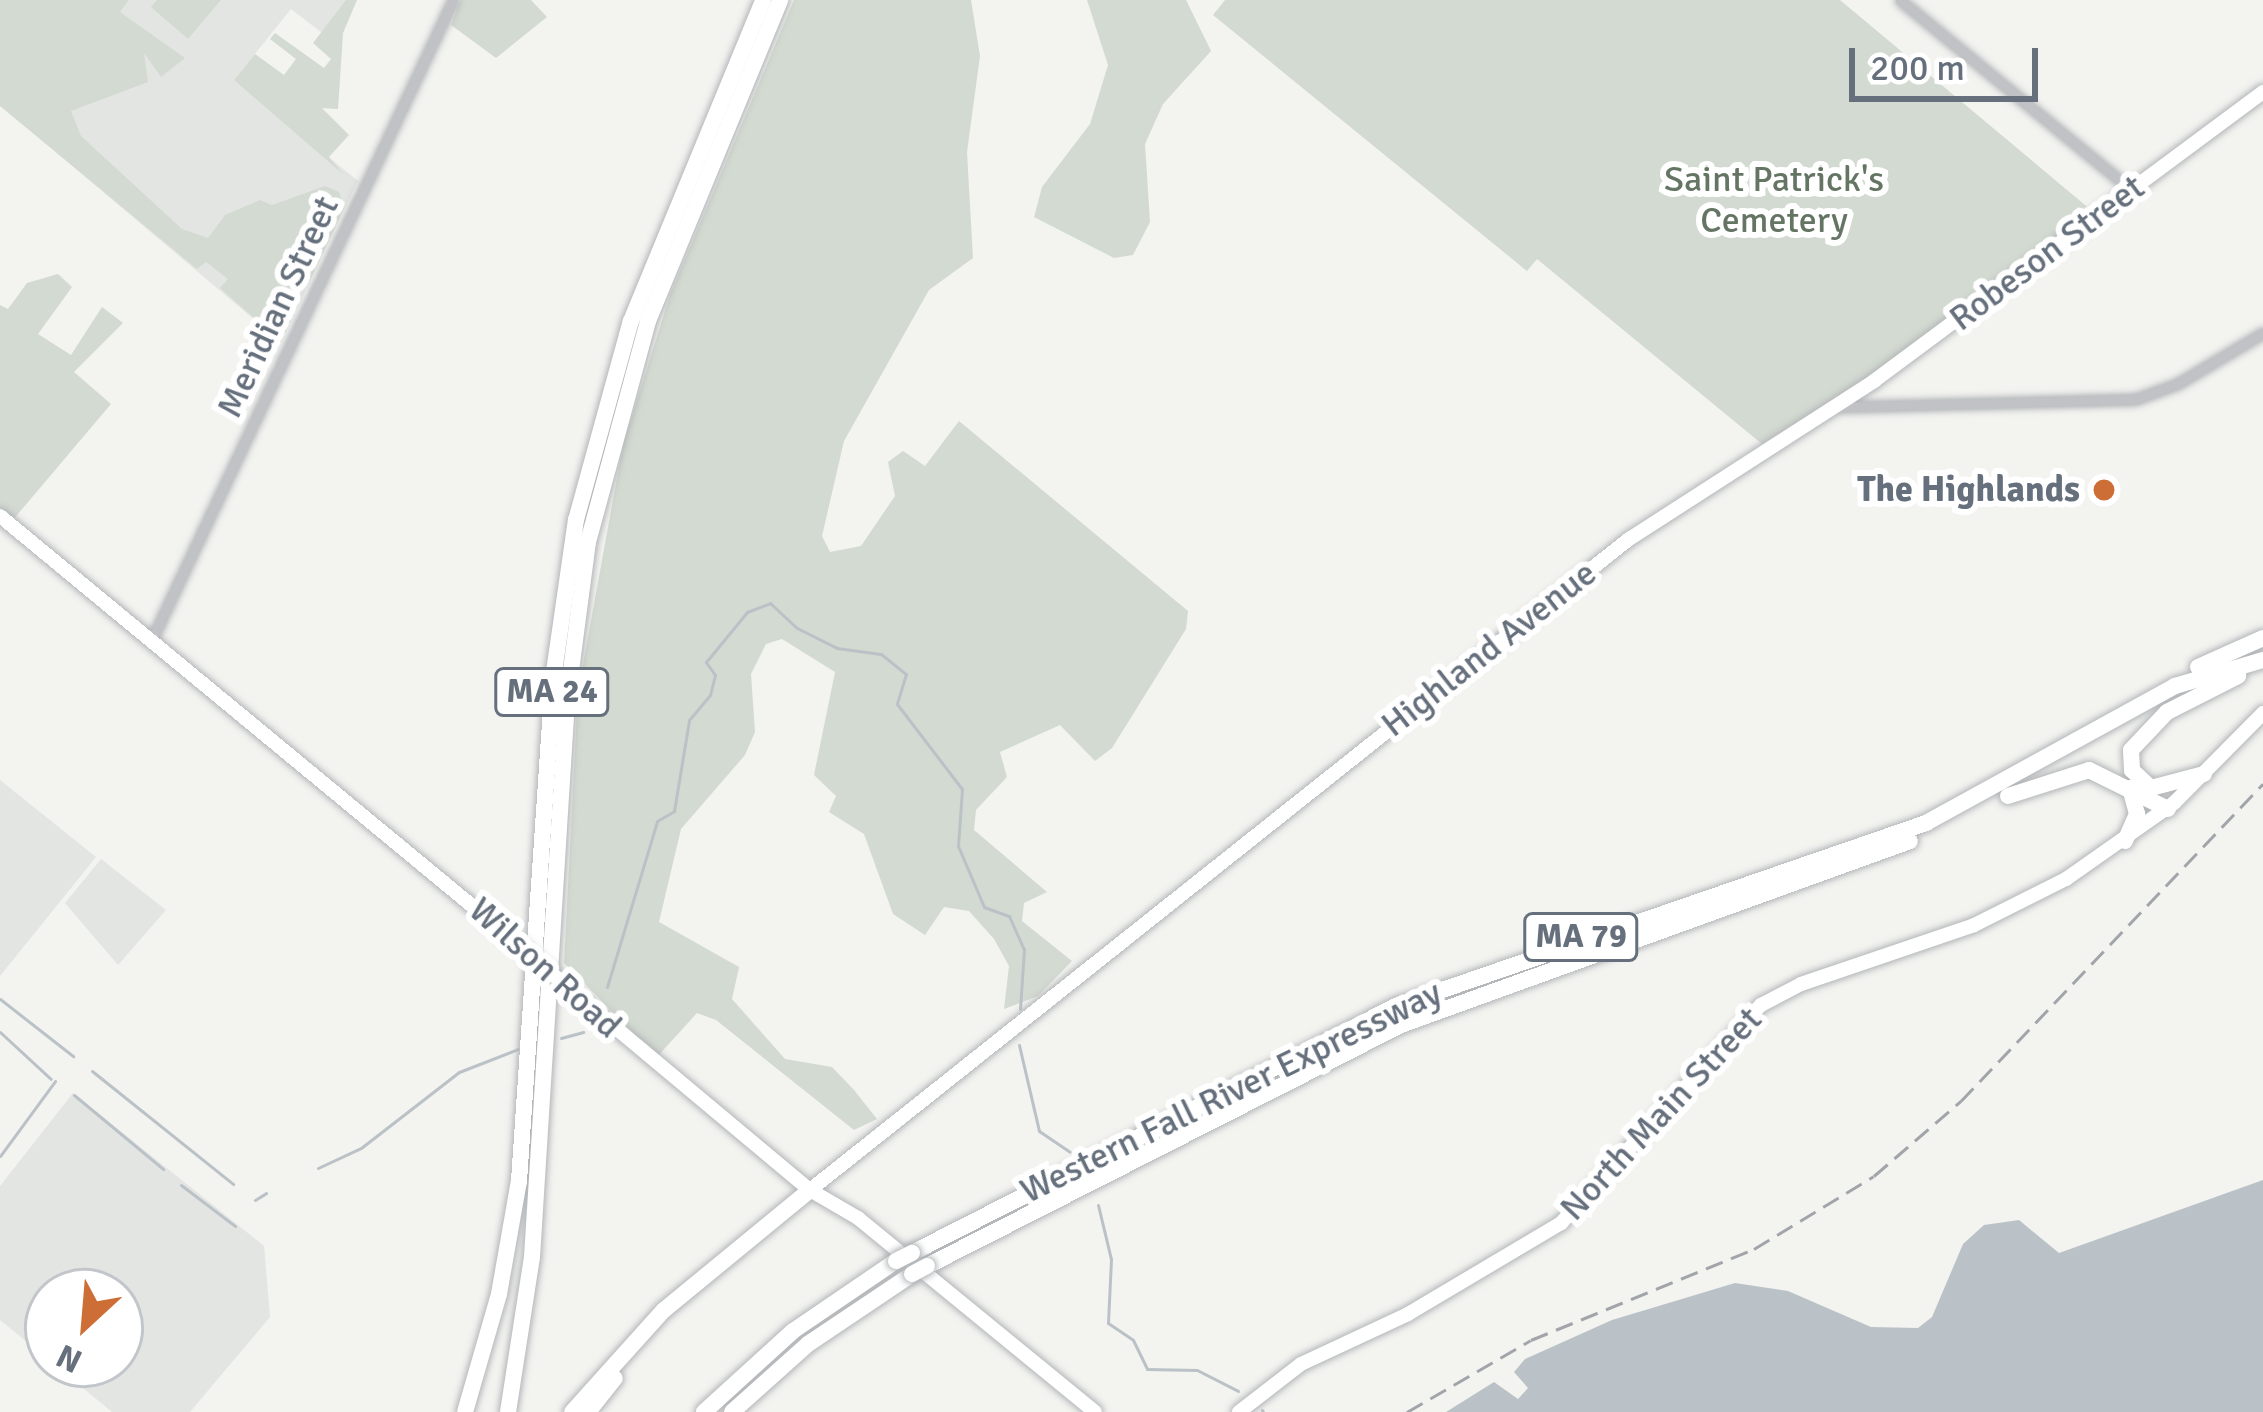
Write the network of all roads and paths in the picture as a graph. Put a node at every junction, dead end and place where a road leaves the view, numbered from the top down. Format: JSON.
{"nodes":[{"id":1,"x":453,"y":0,"type":"edge"},
{"id":2,"x":763,"y":0,"type":"edge"},
{"id":3,"x":780,"y":0,"type":"edge"},
{"id":4,"x":1900,"y":0,"type":"edge"},
{"id":5,"x":2263,"y":92,"type":"edge"},
{"id":6,"x":2131,"y":190,"type":"junction"},
{"id":7,"x":2263,"y":332,"type":"edge"},
{"id":8,"x":1829,"y":411,"type":"junction"},
{"id":9,"x":0,"y":516,"type":"edge"},
{"id":10,"x":153,"y":637,"type":"junction"},
{"id":11,"x":2263,"y":638,"type":"edge"},
{"id":12,"x":2263,"y":660,"type":"edge"},
{"id":13,"x":2263,"y":671,"type":"edge"},
{"id":14,"x":2238,"y":676,"type":"junction"},
{"id":15,"x":2128,"y":713,"type":"junction"},
{"id":16,"x":2263,"y":713,"type":"edge"},
{"id":17,"x":2204,"y":774,"type":"junction"},
{"id":18,"x":2133,"y":783,"type":"junction"},
{"id":19,"x":2008,"y":796,"type":"junction"},
{"id":20,"x":2168,"y":809,"type":"junction"},
{"id":21,"x":2125,"y":841,"type":"junction"},
{"id":22,"x":810,"y":1190,"type":"junction"},
{"id":23,"x":708,"y":1274,"type":"junction"},
{"id":24,"x":465,"y":1412,"type":"edge"},
{"id":25,"x":508,"y":1412,"type":"edge"},
{"id":26,"x":572,"y":1412,"type":"edge"},
{"id":27,"x":588,"y":1412,"type":"edge"},
{"id":28,"x":704,"y":1412,"type":"edge"},
{"id":29,"x":731,"y":1412,"type":"edge"},
{"id":30,"x":1095,"y":1412,"type":"edge"},
{"id":31,"x":1239,"y":1412,"type":"edge"}],
"edges":[{"from":1,"to":10,"type":"street","name":"Meridian Street"},
{"from":2,"to":24,"type":"highway","number":"MA 24"},
{"from":3,"to":25,"type":"highway","number":"MA 24"},
{"from":4,"to":6,"type":"street"},
{"from":5,"to":6,"type":"main road","name":"Robeson Street"},
{"from":6,"to":8,"type":"main road","name":"Robeson Street"},
{"from":7,"to":8,"type":"street","name":"Highland Avenue"},
{"from":8,"to":22,"type":"main road","name":"Highland Avenue"},
{"from":9,"to":10,"type":"main road","name":"Wilson Road"},
{"from":10,"to":22,"type":"main road","name":"Wilson Road","bridge":true},
{"from":11,"to":15,"type":"highway"},
{"from":12,"to":15,"type":"highway","name":"Western Fall River Expressway","number":"MA 79"},
{"from":13,"to":14,"type":"highway","name":"Western Fall River Expressway","number":"MA 79"},
{"from":14,"to":18,"type":"highway"},
{"from":14,"to":19,"type":"highway","name":"Western Fall River Expressway","number":"MA 79"},
{"from":15,"to":28,"type":"highway","name":"Western Fall River Expressway","number":"MA 79"},
{"from":16,"to":17,"type":"main road","name":"North Main Street"},
{"from":17,"to":18,"type":"highway"},
{"from":17,"to":20,"type":"main road","name":"North Main Street"},
{"from":18,"to":19,"type":"highway"},
{"from":18,"to":20,"type":"highway"},
{"from":18,"to":21,"type":"highway"},
{"from":19,"to":29,"type":"highway","name":"Western Fall River Expressway","number":"MA 79"},
{"from":20,"to":21,"type":"main road","name":"North Main Street"},
{"from":21,"to":31,"type":"main road","name":"North Main Street"},
{"from":22,"to":23,"type":"highway"},
{"from":22,"to":30,"type":"main road","name":"Wilson Road"},
{"from":23,"to":26,"type":"highway"},
{"from":23,"to":27,"type":"highway"}]}
